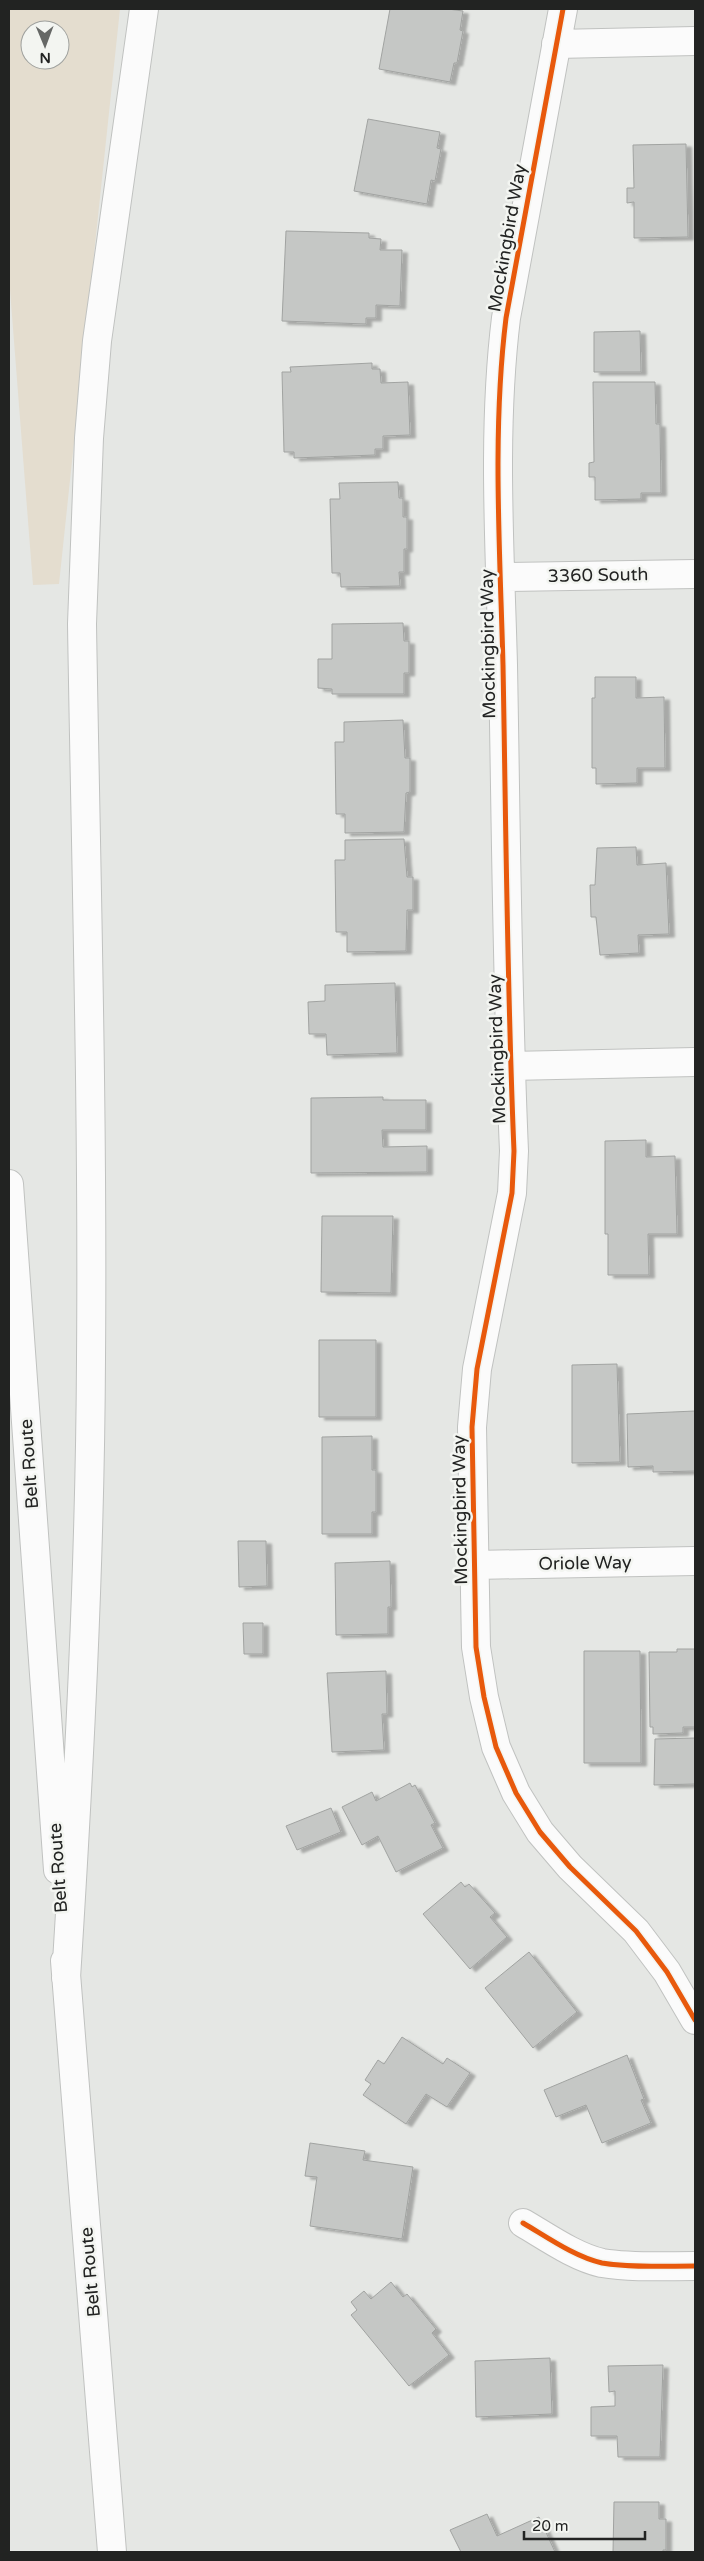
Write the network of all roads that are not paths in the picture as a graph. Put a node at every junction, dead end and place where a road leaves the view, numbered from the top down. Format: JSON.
{"nodes":[{"id":1,"x":144,"y":9,"type":"edge"},
{"id":2,"x":563,"y":9,"type":"edge"},
{"id":3,"x":695,"y":41,"type":"edge"},
{"id":4,"x":556,"y":44,"type":"junction"},
{"id":5,"x":695,"y":574,"type":"edge"},
{"id":6,"x":501,"y":577,"type":"junction"},
{"id":7,"x":695,"y":1062,"type":"edge"},
{"id":8,"x":510,"y":1066,"type":"junction"},
{"id":9,"x":9,"y":1184,"type":"edge"},
{"id":10,"x":695,"y":1561,"type":"edge"},
{"id":11,"x":475,"y":1565,"type":"junction"},
{"id":12,"x":66,"y":1978,"type":"junction"},
{"id":13,"x":695,"y":2020,"type":"edge"},
{"id":14,"x":522,"y":2223,"type":"dead end"},
{"id":15,"x":695,"y":2266,"type":"edge"},
{"id":16,"x":112,"y":2552,"type":"edge"}],
"edges":[{"from":1,"to":12,"type":"main road"},
{"from":2,"to":4,"type":"main road","name":"Mockingbird Way"},
{"from":3,"to":4,"type":"main road"},
{"from":4,"to":6,"type":"main road","name":"Mockingbird Way"},
{"from":5,"to":6,"type":"main road","name":"3360 South"},
{"from":6,"to":8,"type":"main road","name":"Mockingbird Way"},
{"from":7,"to":8,"type":"main road"},
{"from":8,"to":11,"type":"main road","name":"Mockingbird Way"},
{"from":9,"to":12,"type":"main road","name":"Belt Route"},
{"from":10,"to":11,"type":"main road","name":"Oriole Way"},
{"from":11,"to":13,"type":"main road","name":"Mockingbird Way"},
{"from":12,"to":16,"type":"main road","name":"Belt Route"},
{"from":14,"to":15,"type":"main road"}]}
